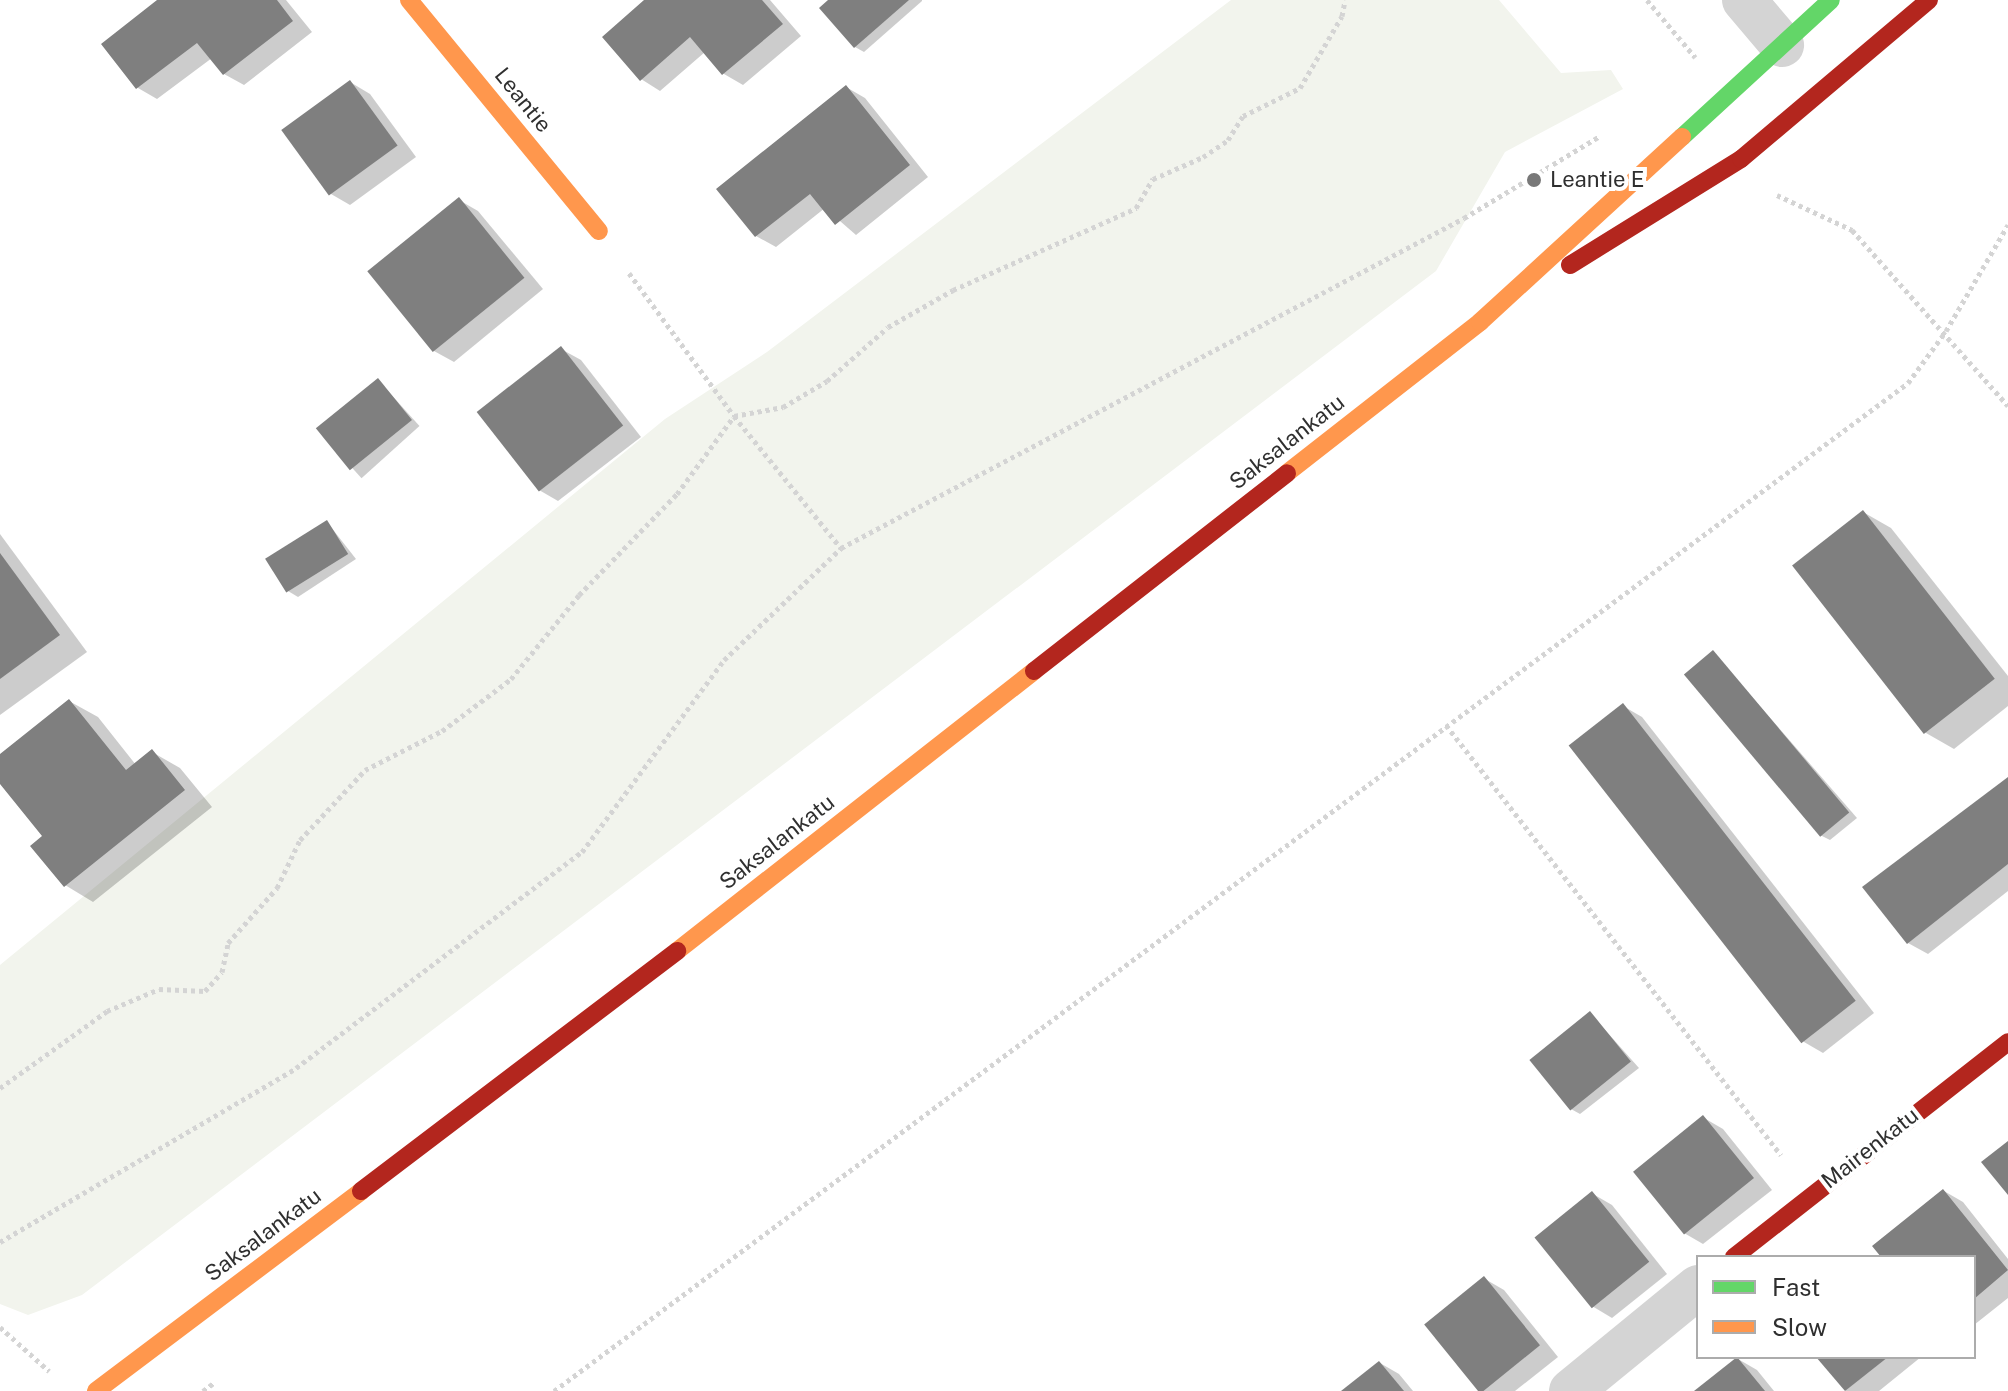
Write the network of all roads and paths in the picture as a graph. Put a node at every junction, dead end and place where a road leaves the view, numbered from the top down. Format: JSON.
{"nodes":[{"id":1,"x":409,"y":0,"type":"edge"},
{"id":2,"x":1345,"y":0,"type":"edge"},
{"id":3,"x":1647,"y":0,"type":"edge"},
{"id":4,"x":1744,"y":0,"type":"edge"},
{"id":5,"x":1831,"y":0,"type":"edge"},
{"id":6,"x":1929,"y":0,"type":"edge"},
{"id":7,"x":1782,"y":45,"type":"junction"},
{"id":8,"x":1697,"y":59,"type":"dead end"},
{"id":9,"x":1607,"y":131,"type":"dead end"},
{"id":10,"x":1741,"y":159,"type":"junction"},
{"id":11,"x":2008,"y":225,"type":"edge"},
{"id":12,"x":599,"y":231,"type":"joint"},
{"id":13,"x":1480,"y":322,"type":"junction"},
{"id":14,"x":1946,"y":331,"type":"junction"},
{"id":15,"x":2008,"y":406,"type":"edge"},
{"id":16,"x":734,"y":416,"type":"junction"},
{"id":17,"x":841,"y":548,"type":"junction"},
{"id":18,"x":1446,"y":725,"type":"junction"},
{"id":19,"x":2008,"y":1042,"type":"edge"},
{"id":20,"x":0,"y":1088,"type":"edge"},
{"id":21,"x":1812,"y":1193,"type":"junction"},
{"id":22,"x":0,"y":1242,"type":"edge"},
{"id":23,"x":1736,"y":1255,"type":"edge"},
{"id":24,"x":1696,"y":1289,"type":"edge"},
{"id":25,"x":0,"y":1327,"type":"edge"},
{"id":26,"x":57,"y":1381,"type":"dead end"},
{"id":27,"x":215,"y":1382,"type":"dead end"},
{"id":28,"x":96,"y":1391,"type":"edge"},
{"id":29,"x":203,"y":1391,"type":"edge"},
{"id":30,"x":554,"y":1391,"type":"edge"},
{"id":31,"x":1571,"y":1391,"type":"edge"}],
"edges":[{"from":1,"to":12,"type":"main road","name":"Leantie"},
{"from":2,"to":16,"type":"path"},
{"from":3,"to":8,"type":"path"},
{"from":4,"to":7,"type":"street"},
{"from":5,"to":7,"type":"main road","name":"Saksalankatu"},
{"from":6,"to":10,"type":"main road","name":"Saksalankatu"},
{"from":7,"to":13,"type":"main road","name":"Saksalankatu"},
{"from":9,"to":17,"type":"path"},
{"from":10,"to":13,"type":"main road","name":"Saksalankatu"},
{"from":10,"to":14,"type":"path"},
{"from":11,"to":14,"type":"path"},
{"from":12,"to":16,"type":"path"},
{"from":13,"to":28,"type":"main road","name":"Saksalankatu"},
{"from":14,"to":15,"type":"path"},
{"from":14,"to":18,"type":"path"},
{"from":16,"to":17,"type":"path"},
{"from":16,"to":20,"type":"path"},
{"from":17,"to":22,"type":"path"},
{"from":18,"to":21,"type":"path"},
{"from":18,"to":30,"type":"path"},
{"from":19,"to":21,"type":"main road","name":"Mairenkatu"},
{"from":21,"to":23,"type":"main road","name":"Mairenkatu"},
{"from":24,"to":31,"type":"street"},
{"from":25,"to":26,"type":"path"},
{"from":27,"to":29,"type":"path"}]}
